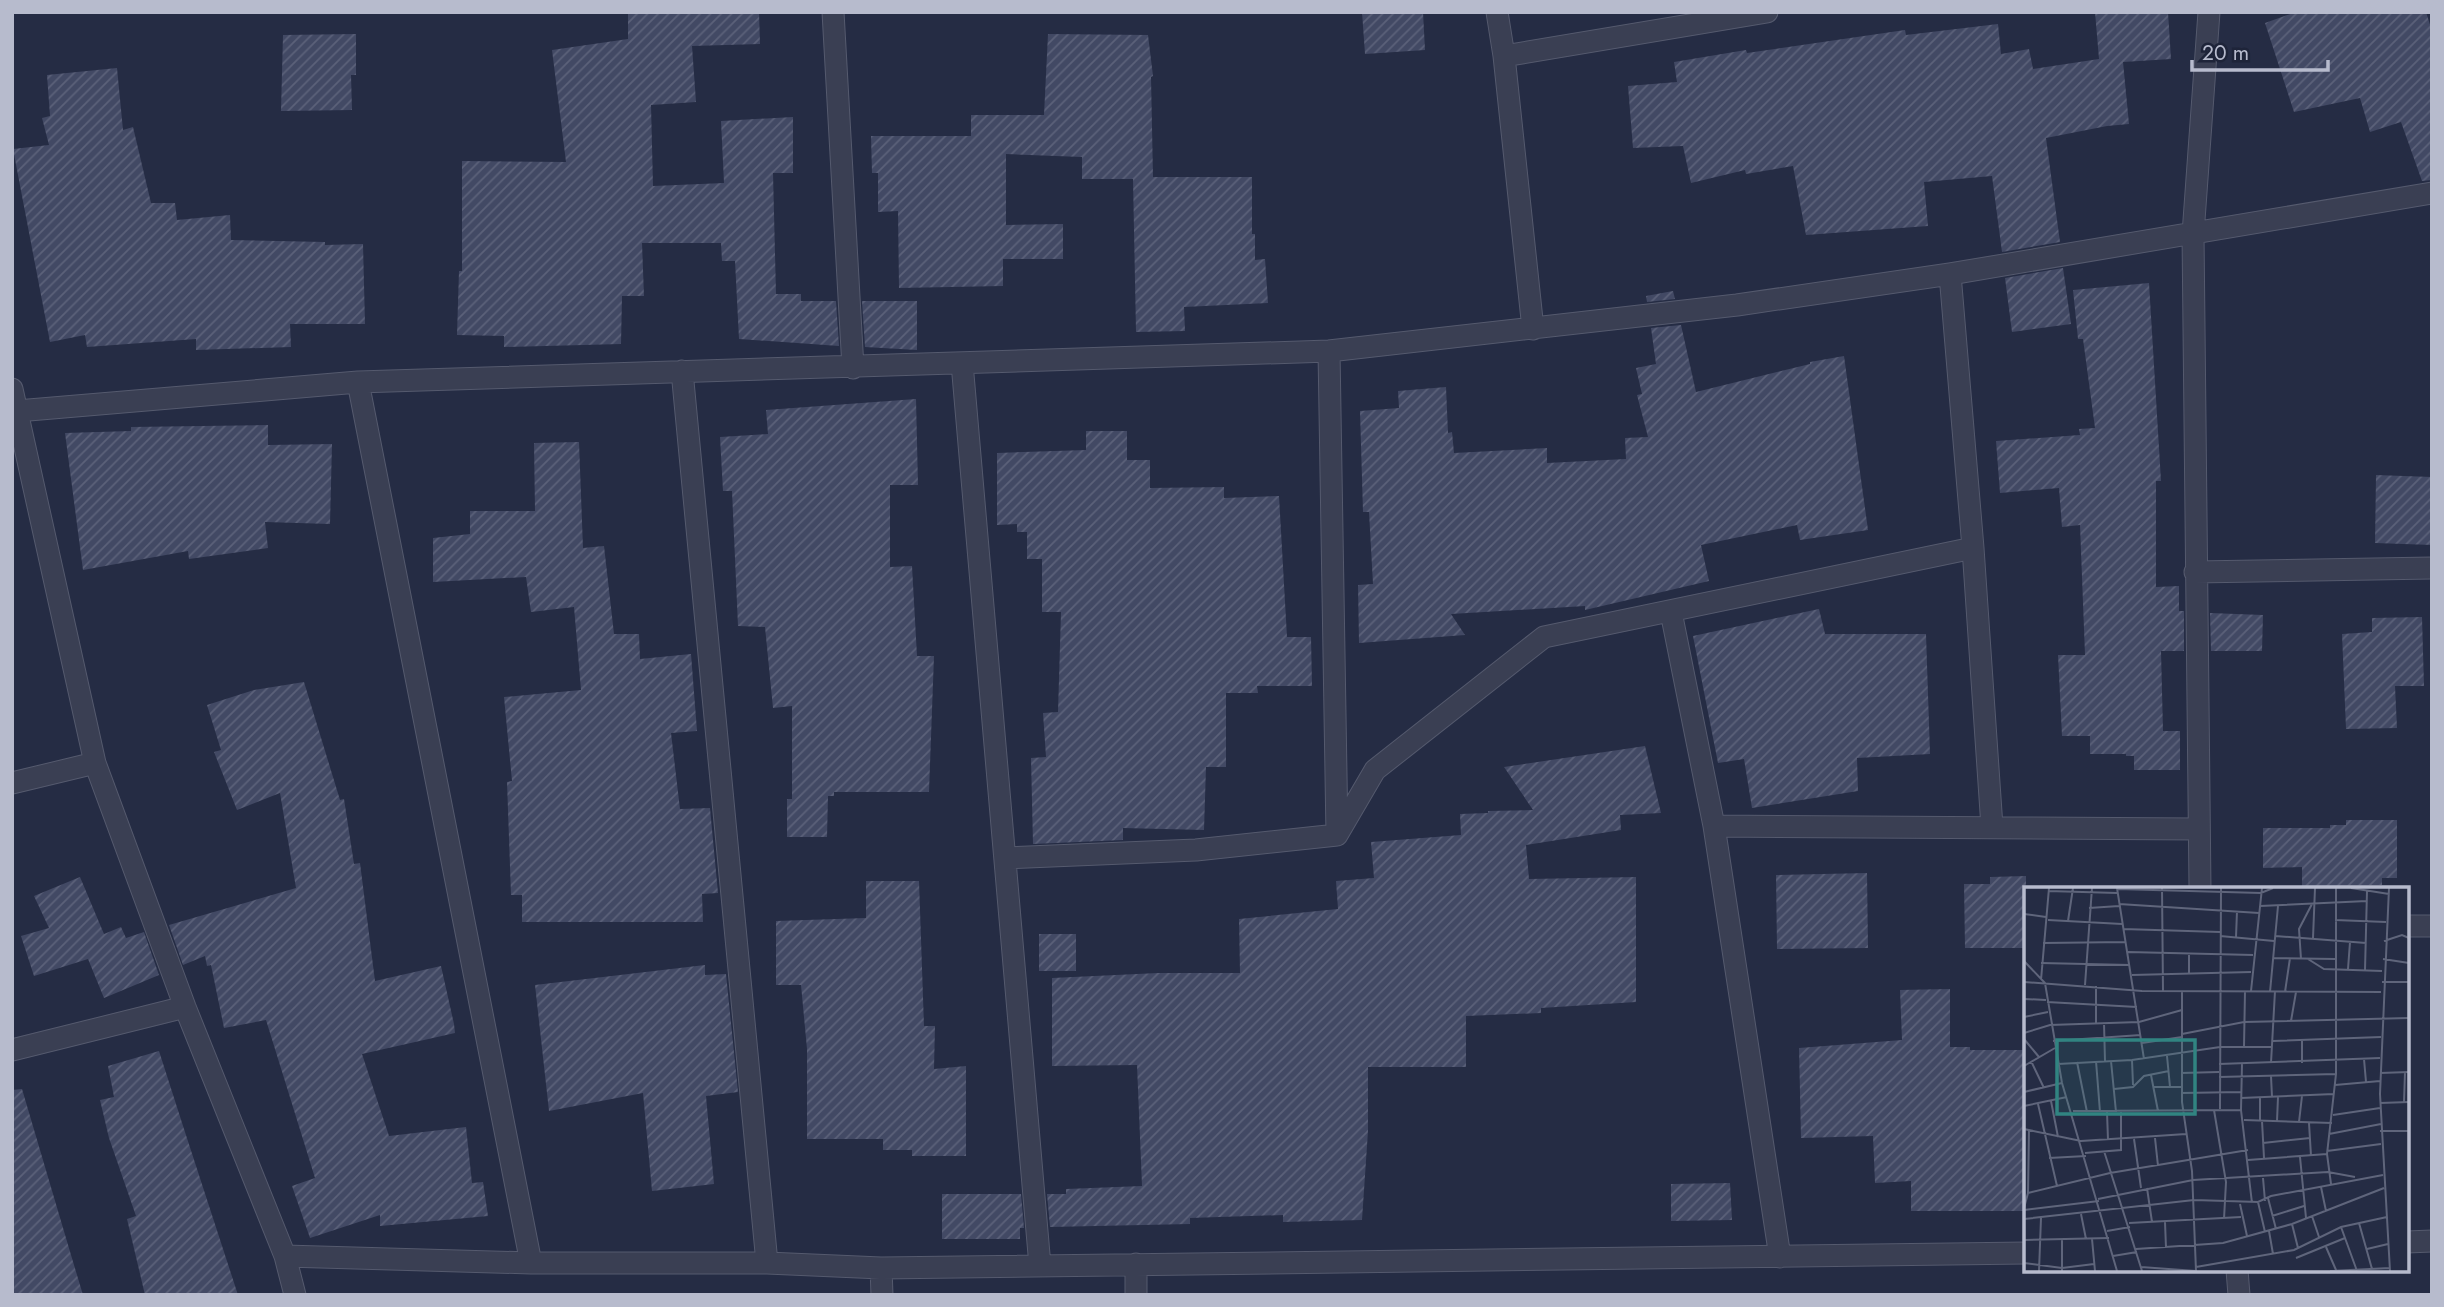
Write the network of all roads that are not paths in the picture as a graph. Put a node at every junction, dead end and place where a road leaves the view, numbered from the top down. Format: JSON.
{"nodes":[{"id":1,"x":833,"y":12,"type":"edge"},
{"id":2,"x":1497,"y":12,"type":"edge"},
{"id":3,"x":1767,"y":12,"type":"edge"},
{"id":4,"x":2209,"y":12,"type":"edge"},
{"id":5,"x":1504,"y":56,"type":"junction"},
{"id":6,"x":2432,"y":193,"type":"edge"},
{"id":7,"x":2193,"y":234,"type":"junction"},
{"id":8,"x":1950,"y":274,"type":"junction"},
{"id":9,"x":1533,"y":329,"type":"junction"},
{"id":10,"x":1329,"y":351,"type":"junction"},
{"id":11,"x":962,"y":363,"type":"junction"},
{"id":12,"x":853,"y":368,"type":"junction"},
{"id":13,"x":682,"y":371,"type":"junction"},
{"id":14,"x":358,"y":382,"type":"junction"},
{"id":15,"x":12,"y":388,"type":"edge"},
{"id":16,"x":17,"y":411,"type":"junction"},
{"id":17,"x":1973,"y":548,"type":"junction"},
{"id":18,"x":2432,"y":568,"type":"edge"},
{"id":19,"x":2195,"y":572,"type":"junction"},
{"id":20,"x":1671,"y":612,"type":"junction"},
{"id":21,"x":95,"y":763,"type":"junction"},
{"id":22,"x":12,"y":783,"type":"edge"},
{"id":23,"x":1714,"y":826,"type":"junction"},
{"id":24,"x":1992,"y":827,"type":"junction"},
{"id":25,"x":2199,"y":829,"type":"junction"},
{"id":26,"x":1337,"y":835,"type":"junction"},
{"id":27,"x":1006,"y":858,"type":"junction"},
{"id":28,"x":2200,"y":887,"type":"edge"},
{"id":29,"x":2409,"y":926,"type":"edge"},
{"id":30,"x":2432,"y":926,"type":"edge"},
{"id":31,"x":185,"y":1007,"type":"junction"},
{"id":32,"x":12,"y":1050,"type":"edge"},
{"id":33,"x":2432,"y":1241,"type":"edge"},
{"id":34,"x":2409,"y":1242,"type":"edge"},
{"id":35,"x":2024,"y":1253,"type":"edge"},
{"id":36,"x":285,"y":1256,"type":"junction"},
{"id":37,"x":1780,"y":1257,"type":"junction"},
{"id":38,"x":767,"y":1262,"type":"junction"},
{"id":39,"x":531,"y":1263,"type":"junction"},
{"id":40,"x":1136,"y":1264,"type":"junction"},
{"id":41,"x":1040,"y":1266,"type":"junction"},
{"id":42,"x":881,"y":1268,"type":"junction"},
{"id":43,"x":2236,"y":1272,"type":"edge"},
{"id":44,"x":295,"y":1295,"type":"edge"},
{"id":45,"x":883,"y":1295,"type":"edge"},
{"id":46,"x":1136,"y":1295,"type":"edge"},
{"id":47,"x":2239,"y":1295,"type":"edge"}],
"edges":[{"from":1,"to":12,"type":"street"},
{"from":2,"to":5,"type":"street"},
{"from":3,"to":5,"type":"street"},
{"from":4,"to":7,"type":"street"},
{"from":5,"to":9,"type":"street"},
{"from":6,"to":7,"type":"street"},
{"from":7,"to":8,"type":"street"},
{"from":7,"to":19,"type":"street"},
{"from":8,"to":9,"type":"street"},
{"from":8,"to":17,"type":"street"},
{"from":9,"to":10,"type":"street"},
{"from":10,"to":11,"type":"street"},
{"from":10,"to":26,"type":"street"},
{"from":11,"to":12,"type":"street"},
{"from":11,"to":27,"type":"street"},
{"from":12,"to":13,"type":"street"},
{"from":13,"to":14,"type":"street"},
{"from":13,"to":38,"type":"street"},
{"from":14,"to":16,"type":"street"},
{"from":14,"to":39,"type":"street"},
{"from":15,"to":16,"type":"street"},
{"from":16,"to":21,"type":"street"},
{"from":17,"to":20,"type":"street"},
{"from":17,"to":24,"type":"street"},
{"from":18,"to":19,"type":"street"},
{"from":19,"to":25,"type":"street"},
{"from":20,"to":23,"type":"street"},
{"from":20,"to":26,"type":"street"},
{"from":21,"to":22,"type":"street"},
{"from":21,"to":31,"type":"street"},
{"from":23,"to":24,"type":"street"},
{"from":23,"to":37,"type":"street"},
{"from":24,"to":25,"type":"street"},
{"from":25,"to":28,"type":"street"},
{"from":26,"to":27,"type":"street"},
{"from":27,"to":41,"type":"street"},
{"from":29,"to":30,"type":"street"},
{"from":31,"to":32,"type":"street"},
{"from":31,"to":36,"type":"street"},
{"from":33,"to":34,"type":"street"},
{"from":35,"to":37,"type":"street"},
{"from":36,"to":39,"type":"street"},
{"from":36,"to":44,"type":"street"},
{"from":37,"to":40,"type":"street"},
{"from":38,"to":39,"type":"street"},
{"from":38,"to":42,"type":"street"},
{"from":40,"to":41,"type":"street"},
{"from":40,"to":46,"type":"street"},
{"from":41,"to":42,"type":"street"},
{"from":42,"to":45,"type":"street"},
{"from":43,"to":47,"type":"street"}]}
